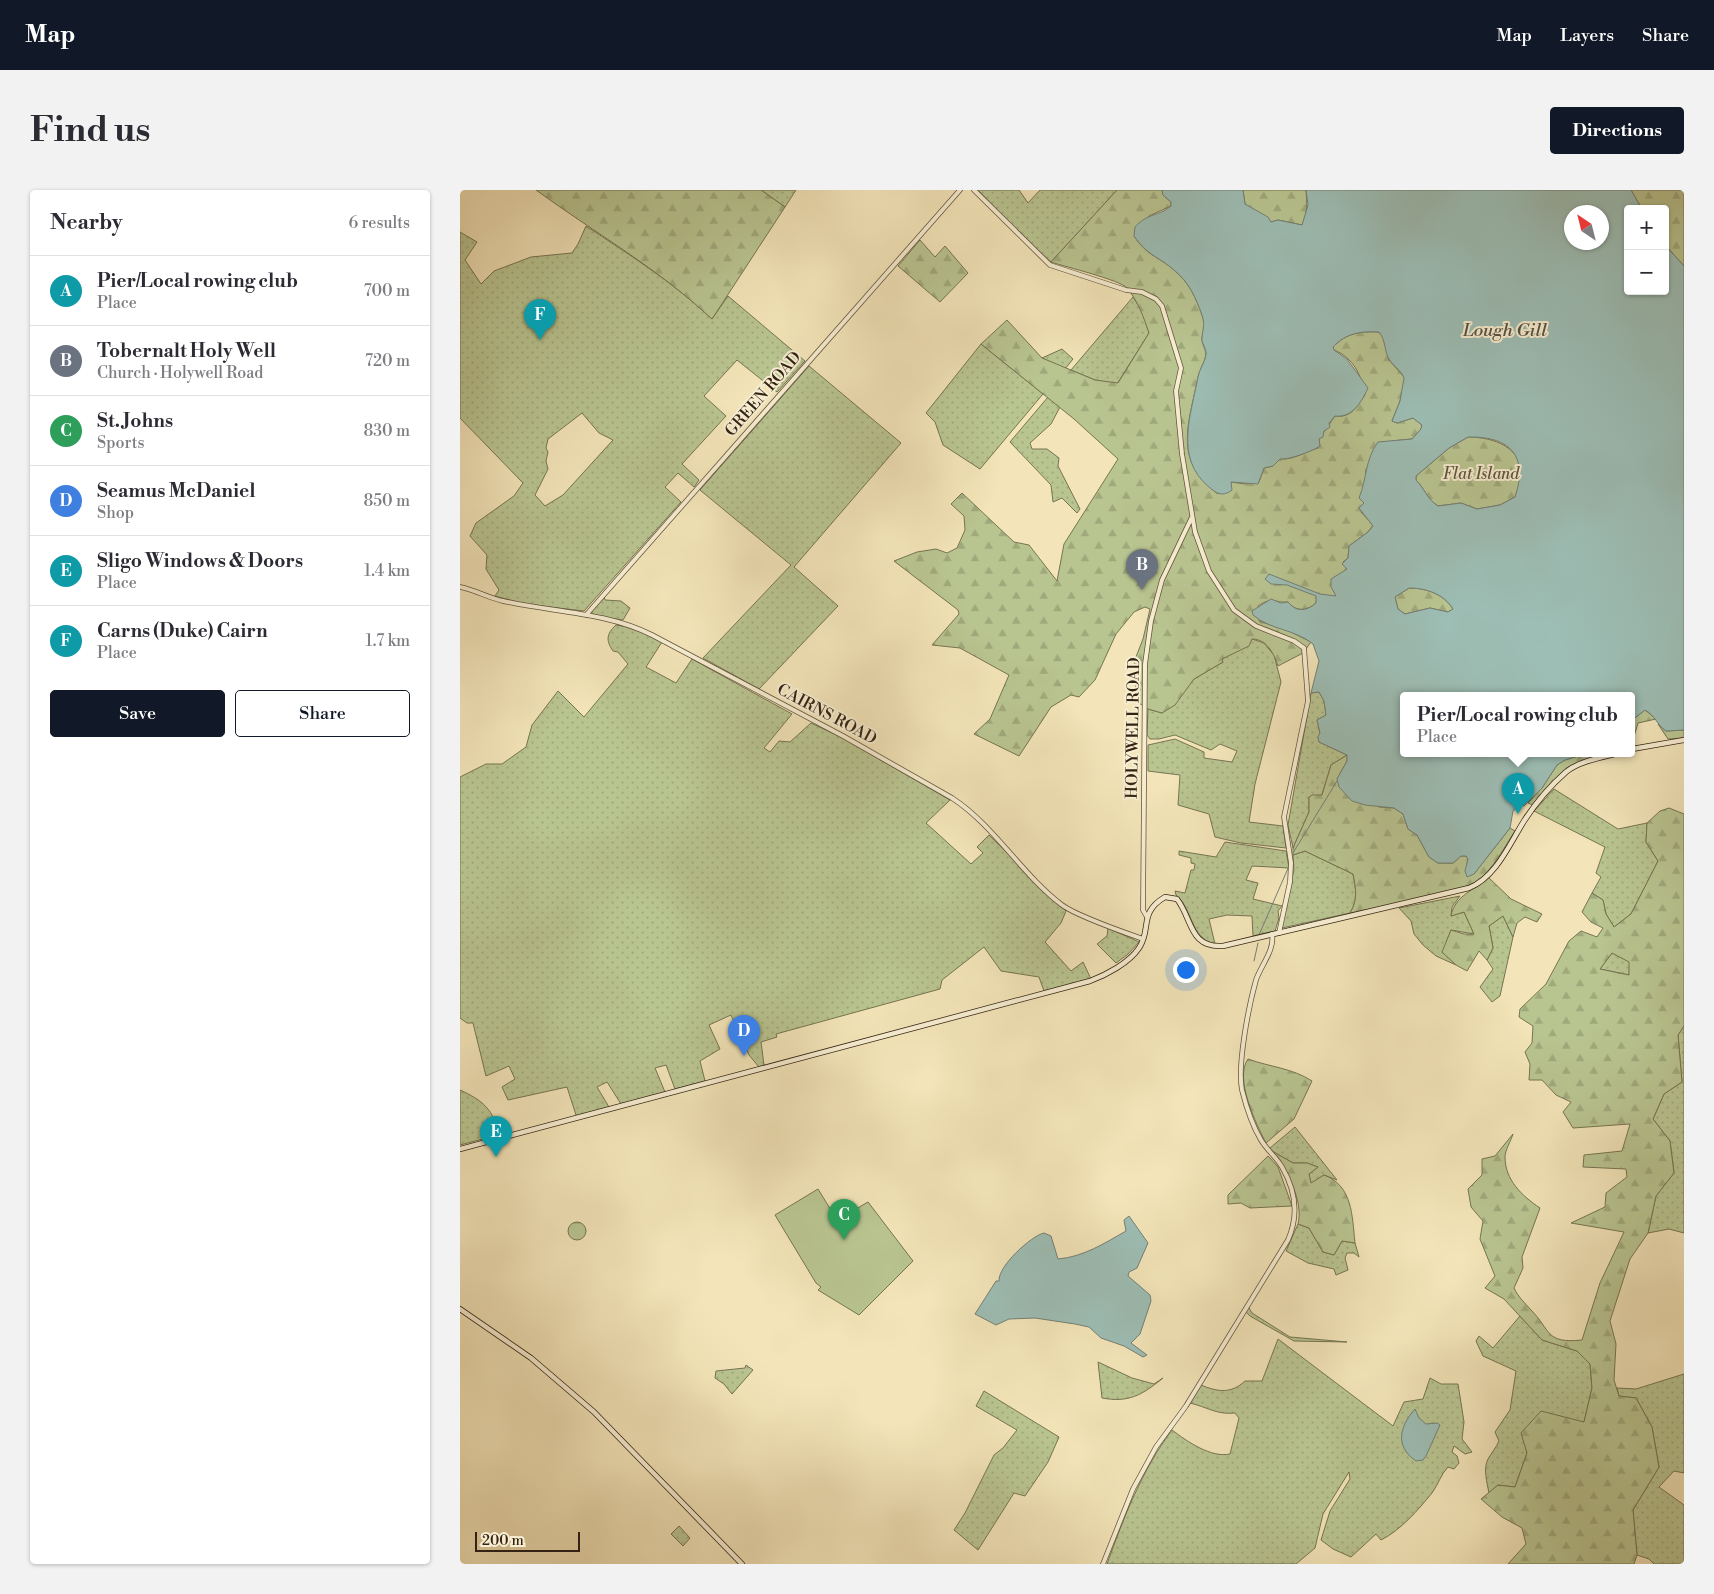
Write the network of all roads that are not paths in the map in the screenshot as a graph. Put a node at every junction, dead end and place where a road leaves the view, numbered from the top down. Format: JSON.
{"nodes":[{"id":1,"x":960,"y":190,"type":"edge"},
{"id":2,"x":974,"y":190,"type":"edge"},
{"id":3,"x":1192,"y":517,"type":"junction"},
{"id":4,"x":460,"y":587,"type":"edge"},
{"id":5,"x":586,"y":615,"type":"junction"},
{"id":6,"x":1684,"y":740,"type":"edge"},
{"id":7,"x":1635,"y":748,"type":"edge"},
{"id":8,"x":1606,"y":757,"type":"edge"},
{"id":9,"x":1147,"y":917,"type":"junction"},
{"id":10,"x":1279,"y":932,"type":"junction"},
{"id":11,"x":1272,"y":934,"type":"junction"},
{"id":12,"x":1143,"y":939,"type":"junction"},
{"id":13,"x":460,"y":1149,"type":"edge"},
{"id":14,"x":460,"y":1309,"type":"edge"},
{"id":15,"x":742,"y":1564,"type":"edge"},
{"id":16,"x":1104,"y":1564,"type":"edge"}],
"edges":[{"from":1,"to":5,"type":"street","name":"GREEN ROAD"},
{"from":2,"to":3,"type":"street"},
{"from":3,"to":9,"type":"street","name":"HOLYWELL ROAD"},
{"from":3,"to":10,"type":"street"},
{"from":4,"to":5,"type":"street","name":"CAIRNS ROAD"},
{"from":5,"to":12,"type":"street","name":"CAIRNS ROAD"},
{"from":6,"to":7,"type":"main road"},
{"from":8,"to":10,"type":"main road"},
{"from":9,"to":11,"type":"main road"},
{"from":9,"to":12,"type":"main road"},
{"from":10,"to":11,"type":"main road"},
{"from":11,"to":16,"type":"street"},
{"from":12,"to":13,"type":"main road"},
{"from":14,"to":15,"type":"main road"}]}
